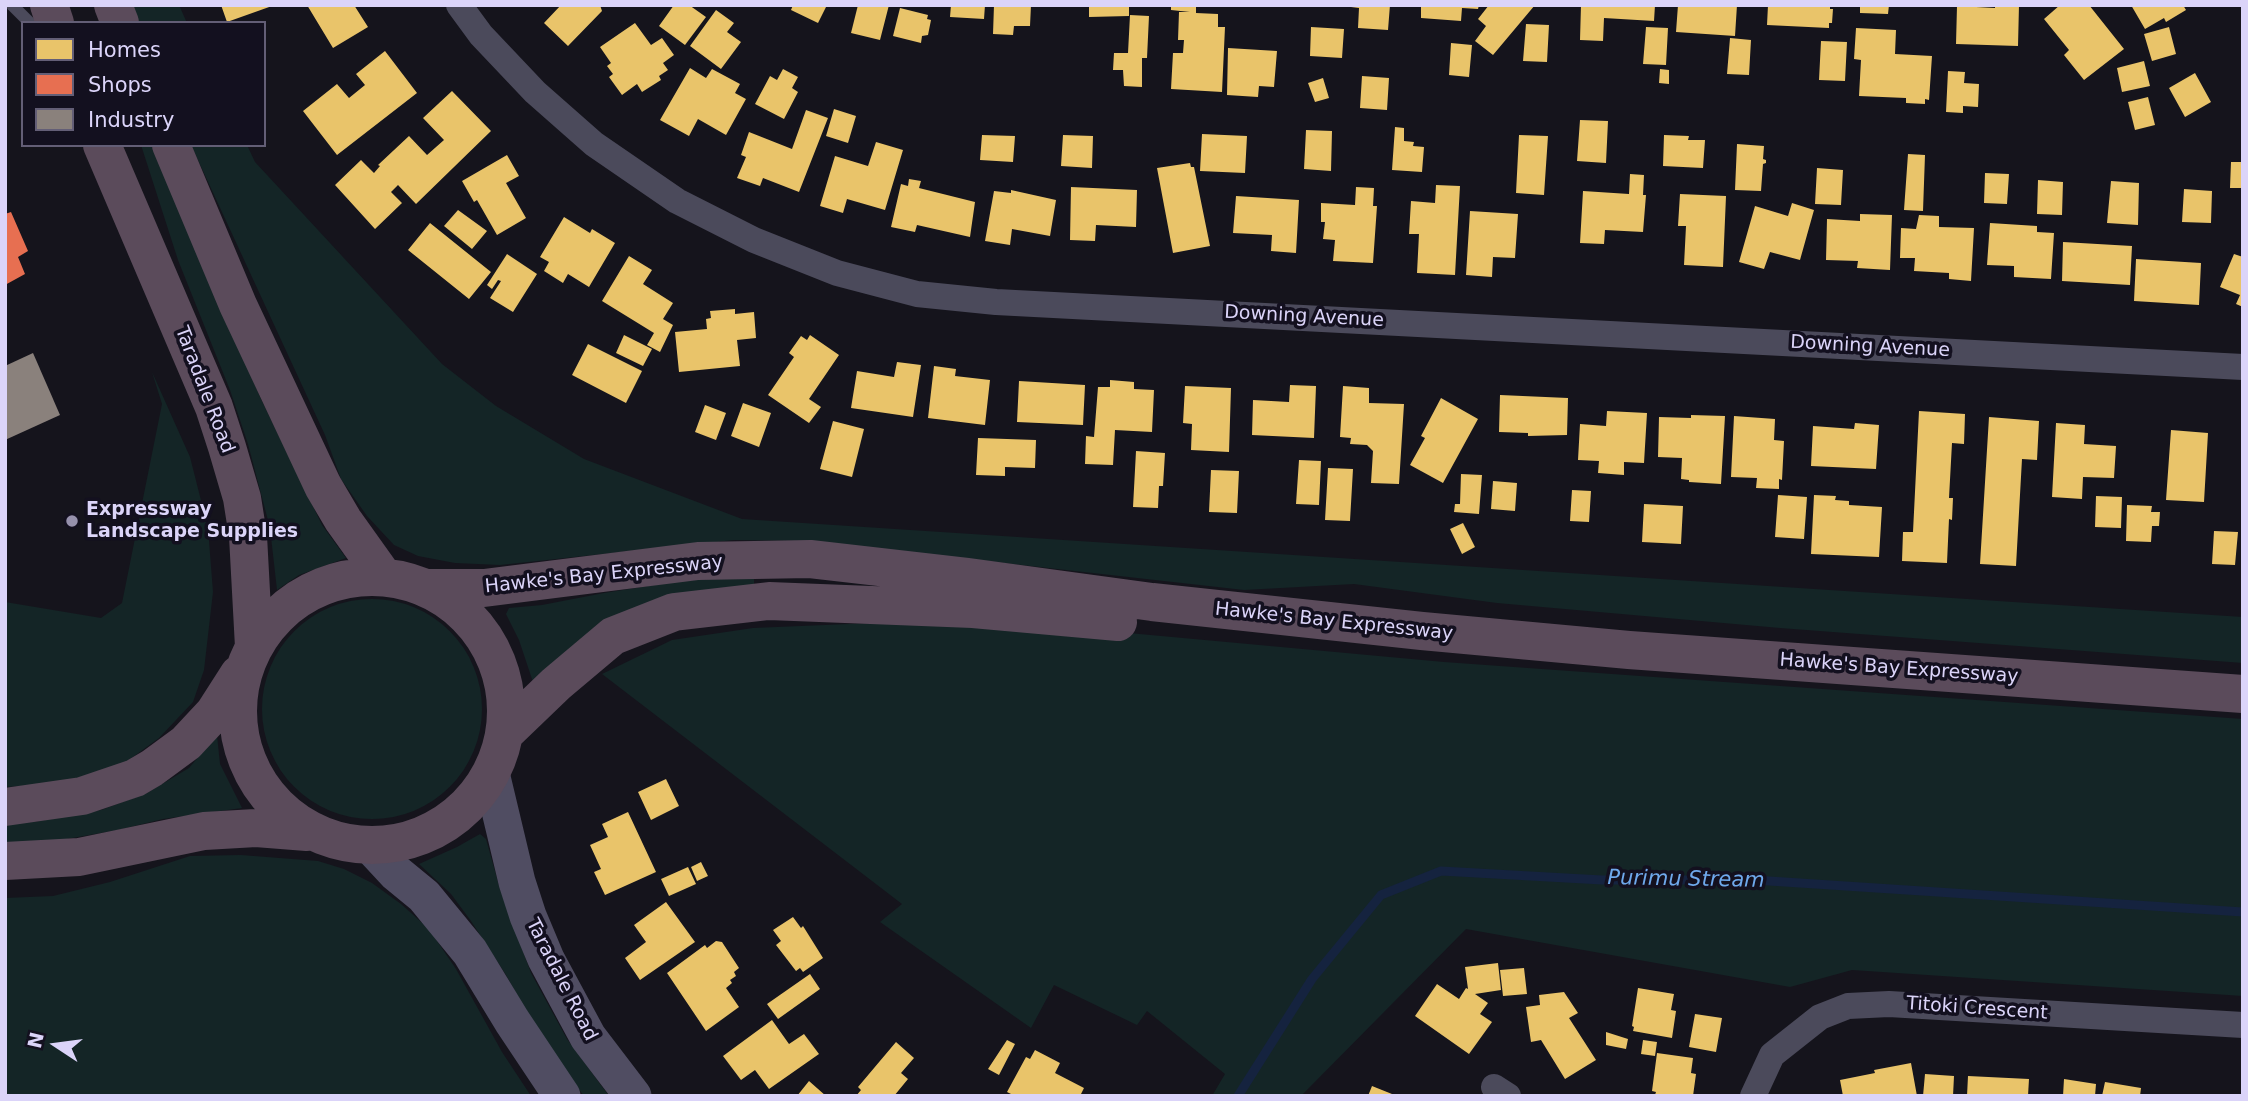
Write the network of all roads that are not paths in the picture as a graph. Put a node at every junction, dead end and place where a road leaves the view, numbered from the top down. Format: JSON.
{"nodes":[{"id":1,"x":12,"y":5,"type":"edge"},
{"id":2,"x":460,"y":5,"type":"edge"},
{"id":3,"x":28,"y":21,"type":"edge"},
{"id":4,"x":103,"y":147,"type":"edge"},
{"id":5,"x":172,"y":147,"type":"edge"},
{"id":6,"x":2243,"y":367,"type":"edge"},
{"id":7,"x":383,"y":576,"type":"junction"},
{"id":8,"x":428,"y":588,"type":"junction"},
{"id":9,"x":249,"y":657,"type":"junction"},
{"id":10,"x":2243,"y":694,"type":"edge"},
{"id":11,"x":2243,"y":718,"type":"edge"},
{"id":12,"x":505,"y":733,"type":"junction"},
{"id":13,"x":491,"y":773,"type":"junction"},
{"id":14,"x":5,"y":807,"type":"edge"},
{"id":15,"x":307,"y":832,"type":"junction"},
{"id":16,"x":370,"y":845,"type":"junction"},
{"id":17,"x":5,"y":861,"type":"edge"},
{"id":18,"x":2243,"y":1025,"type":"edge"},
{"id":19,"x":562,"y":1096,"type":"edge"},
{"id":20,"x":633,"y":1096,"type":"edge"},
{"id":21,"x":1753,"y":1096,"type":"edge"}],
"edges":[{"from":1,"to":3,"type":"lane"},
{"from":2,"to":6,"type":"street","name":"Downing Avenue"},
{"from":4,"to":9,"type":"highway","name":"Taradale Road"},
{"from":5,"to":7,"type":"highway"},
{"from":7,"to":8,"type":"highway"},
{"from":7,"to":9,"type":"highway"},
{"from":8,"to":10,"type":"highway","name":"Hawke's Bay Expressway"},
{"from":8,"to":12,"type":"highway"},
{"from":9,"to":14,"type":"highway"},
{"from":9,"to":15,"type":"highway","name":"Taradale Road"},
{"from":11,"to":12,"type":"highway","name":"Hawke's Bay Expressway"},
{"from":12,"to":13,"type":"highway"},
{"from":13,"to":16,"type":"highway"},
{"from":13,"to":20,"type":"main road","name":"Taradale Road"},
{"from":15,"to":16,"type":"highway"},
{"from":15,"to":17,"type":"highway"},
{"from":16,"to":19,"type":"main road"},
{"from":18,"to":21,"type":"street","name":"Titoki Crescent"}]}
